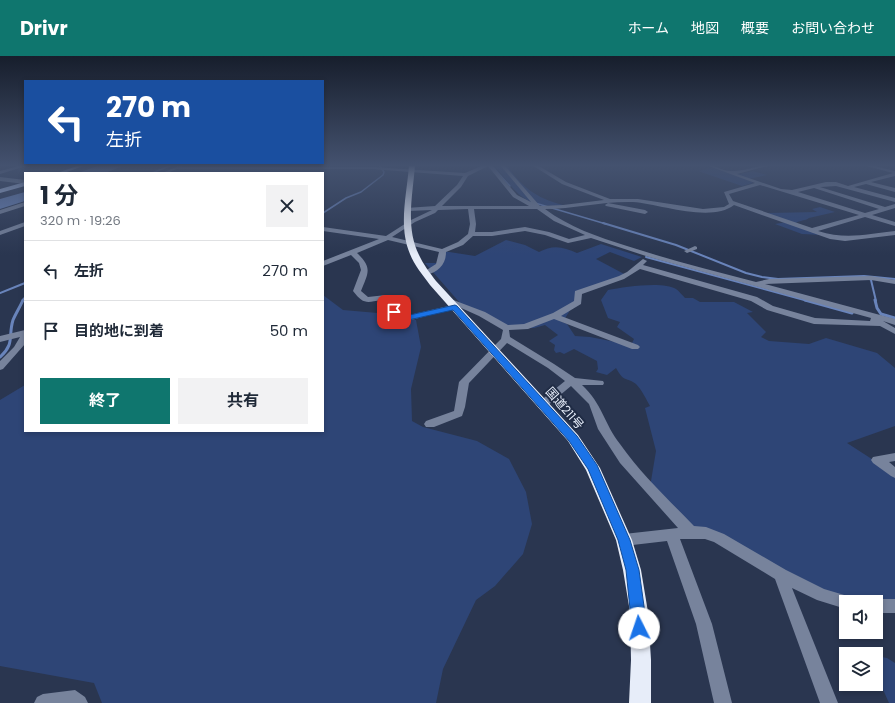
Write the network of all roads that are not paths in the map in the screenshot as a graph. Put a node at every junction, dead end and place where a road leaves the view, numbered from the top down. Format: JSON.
{"nodes":[{"id":1,"x":409,"y":195,"type":"edge"},
{"id":2,"x":450,"y":195,"type":"edge"},
{"id":3,"x":514,"y":195,"type":"edge"},
{"id":4,"x":525,"y":195,"type":"edge"},
{"id":5,"x":598,"y":195,"type":"edge"},
{"id":6,"x":726,"y":195,"type":"edge"},
{"id":7,"x":802,"y":195,"type":"edge"},
{"id":8,"x":841,"y":195,"type":"edge"},
{"id":9,"x":878,"y":195,"type":"edge"},
{"id":10,"x":611,"y":200,"type":"junction"},
{"id":11,"x":895,"y":200,"type":"edge"},
{"id":12,"x":731,"y":202,"type":"junction"},
{"id":13,"x":24,"y":204,"type":"edge"},
{"id":14,"x":579,"y":205,"type":"junction"},
{"id":15,"x":536,"y":206,"type":"junction"},
{"id":16,"x":895,"y":206,"type":"edge"},
{"id":17,"x":471,"y":207,"type":"junction"},
{"id":18,"x":437,"y":208,"type":"junction"},
{"id":19,"x":886,"y":208,"type":"junction"},
{"id":20,"x":408,"y":209,"type":"junction"},
{"id":21,"x":895,"y":211,"type":"edge"},
{"id":22,"x":0,"y":212,"type":"edge"},
{"id":23,"x":645,"y":212,"type":"dead end"},
{"id":24,"x":864,"y":215,"type":"junction"},
{"id":25,"x":24,"y":224,"type":"edge"},
{"id":26,"x":895,"y":224,"type":"edge"},
{"id":27,"x":407,"y":225,"type":"junction"},
{"id":28,"x":324,"y":229,"type":"edge"},
{"id":29,"x":810,"y":231,"type":"junction"},
{"id":30,"x":895,"y":233,"type":"edge"},
{"id":31,"x":0,"y":234,"type":"edge"},
{"id":32,"x":472,"y":234,"type":"junction"},
{"id":33,"x":592,"y":236,"type":"junction"},
{"id":34,"x":387,"y":238,"type":"junction"},
{"id":35,"x":410,"y":243,"type":"junction"},
{"id":36,"x":695,"y":248,"type":"dead end"},
{"id":37,"x":443,"y":251,"type":"junction"},
{"id":38,"x":687,"y":251,"type":"dead end"},
{"id":39,"x":353,"y":253,"type":"junction"},
{"id":40,"x":647,"y":254,"type":"junction"},
{"id":41,"x":324,"y":264,"type":"edge"},
{"id":42,"x":639,"y":266,"type":"junction"},
{"id":43,"x":426,"y":273,"type":"junction"},
{"id":44,"x":895,"y":282,"type":"edge"},
{"id":45,"x":756,"y":284,"type":"junction"},
{"id":46,"x":452,"y":304,"type":"junction"},
{"id":47,"x":554,"y":316,"type":"junction"},
{"id":48,"x":877,"y":320,"type":"junction"},
{"id":49,"x":895,"y":322,"type":"edge"},
{"id":50,"x":895,"y":332,"type":"edge"},
{"id":51,"x":506,"y":333,"type":"junction"},
{"id":52,"x":24,"y":334,"type":"edge"},
{"id":53,"x":24,"y":336,"type":"edge"},
{"id":54,"x":0,"y":339,"type":"edge"},
{"id":55,"x":635,"y":347,"type":"dead end"},
{"id":56,"x":495,"y":351,"type":"junction"},
{"id":57,"x":0,"y":367,"type":"edge"},
{"id":58,"x":571,"y":381,"type":"junction"},
{"id":59,"x":600,"y":383,"type":"dead end"},
{"id":60,"x":543,"y":404,"type":"junction"},
{"id":61,"x":430,"y":424,"type":"dead end"},
{"id":62,"x":895,"y":457,"type":"edge"},
{"id":63,"x":895,"y":473,"type":"edge"},
{"id":64,"x":691,"y":532,"type":"junction"},
{"id":65,"x":672,"y":535,"type":"junction"},
{"id":66,"x":624,"y":540,"type":"junction"},
{"id":67,"x":781,"y":575,"type":"junction"},
{"id":68,"x":839,"y":600,"type":"edge"},
{"id":69,"x":883,"y":606,"type":"edge"},
{"id":70,"x":895,"y":606,"type":"edge"},
{"id":71,"x":43,"y":703,"type":"edge"},
{"id":72,"x":80,"y":703,"type":"edge"},
{"id":73,"x":640,"y":703,"type":"edge"},
{"id":74,"x":723,"y":703,"type":"edge"},
{"id":75,"x":829,"y":703,"type":"edge"}],
"edges":[{"from":1,"to":20,"type":"highway","name":"国道211号"},
{"from":2,"to":18,"type":"street"},
{"from":3,"to":15,"type":"street"},
{"from":4,"to":15,"type":"street"},
{"from":5,"to":10,"type":"street"},
{"from":6,"to":12,"type":"street"},
{"from":7,"to":24,"type":"street"},
{"from":8,"to":19,"type":"street"},
{"from":9,"to":11,"type":"street"},
{"from":10,"to":12,"type":"street"},
{"from":10,"to":14,"type":"street"},
{"from":12,"to":29,"type":"street"},
{"from":13,"to":22,"type":"street"},
{"from":14,"to":15,"type":"street"},
{"from":14,"to":23,"type":"street"},
{"from":15,"to":17,"type":"street"},
{"from":15,"to":33,"type":"street"},
{"from":16,"to":19,"type":"street"},
{"from":17,"to":18,"type":"street"},
{"from":17,"to":32,"type":"street"},
{"from":18,"to":20,"type":"street"},
{"from":18,"to":27,"type":"street"},
{"from":19,"to":21,"type":"street"},
{"from":19,"to":24,"type":"street"},
{"from":20,"to":27,"type":"highway","name":"国道211号"},
{"from":24,"to":26,"type":"street"},
{"from":24,"to":29,"type":"street"},
{"from":25,"to":31,"type":"street"},
{"from":27,"to":34,"type":"street"},
{"from":27,"to":35,"type":"highway","name":"国道211号"},
{"from":28,"to":34,"type":"street"},
{"from":29,"to":30,"type":"street"},
{"from":32,"to":33,"type":"street"},
{"from":32,"to":37,"type":"street"},
{"from":33,"to":40,"type":"street"},
{"from":34,"to":35,"type":"street"},
{"from":34,"to":39,"type":"street"},
{"from":35,"to":37,"type":"street"},
{"from":35,"to":43,"type":"highway","name":"国道211号"},
{"from":36,"to":38,"type":"street"},
{"from":37,"to":43,"type":"street"},
{"from":39,"to":41,"type":"street"},
{"from":39,"to":46,"type":"street"},
{"from":40,"to":42,"type":"street"},
{"from":40,"to":45,"type":"street"},
{"from":42,"to":47,"type":"street"},
{"from":42,"to":48,"type":"street"},
{"from":43,"to":46,"type":"highway","name":"国道211号"},
{"from":44,"to":45,"type":"street"},
{"from":45,"to":48,"type":"street"},
{"from":46,"to":51,"type":"street"},
{"from":46,"to":56,"type":"highway","name":"国道211号"},
{"from":47,"to":51,"type":"street"},
{"from":47,"to":55,"type":"street"},
{"from":48,"to":49,"type":"street"},
{"from":48,"to":50,"type":"street"},
{"from":51,"to":56,"type":"street"},
{"from":51,"to":58,"type":"street"},
{"from":52,"to":54,"type":"street"},
{"from":53,"to":57,"type":"street"},
{"from":56,"to":60,"type":"highway","name":"国道211号"},
{"from":56,"to":61,"type":"street"},
{"from":58,"to":59,"type":"street"},
{"from":58,"to":60,"type":"street"},
{"from":58,"to":64,"type":"street"},
{"from":60,"to":66,"type":"highway","name":"国道211号"},
{"from":62,"to":63,"type":"street"},
{"from":64,"to":65,"type":"street"},
{"from":64,"to":67,"type":"street"},
{"from":65,"to":66,"type":"street"},
{"from":65,"to":74,"type":"street"},
{"from":66,"to":73,"type":"highway","name":"国道211号"},
{"from":67,"to":68,"type":"street"},
{"from":67,"to":75,"type":"street"},
{"from":69,"to":70,"type":"street"},
{"from":71,"to":72,"type":"street"}]}
